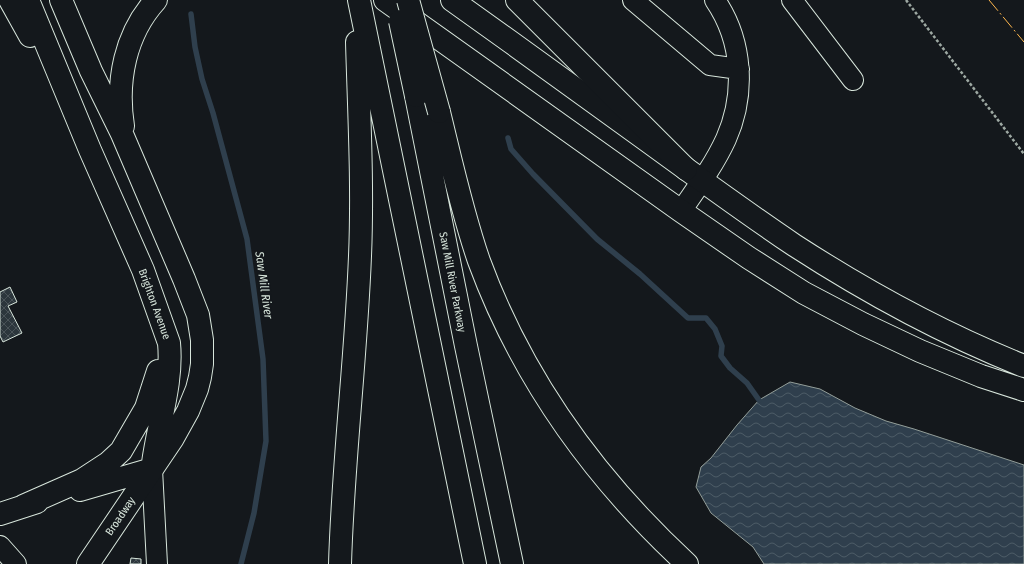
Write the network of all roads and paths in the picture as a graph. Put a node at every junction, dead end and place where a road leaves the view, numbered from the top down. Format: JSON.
{"nodes":[{"id":1,"x":10,"y":0,"type":"edge"},
{"id":2,"x":28,"y":0,"type":"edge"},
{"id":3,"x":61,"y":0,"type":"edge"},
{"id":4,"x":156,"y":0,"type":"edge"},
{"id":5,"x":356,"y":0,"type":"edge"},
{"id":6,"x":359,"y":0,"type":"edge"},
{"id":7,"x":370,"y":0,"type":"edge"},
{"id":8,"x":385,"y":0,"type":"edge"},
{"id":9,"x":396,"y":0,"type":"edge"},
{"id":10,"x":408,"y":0,"type":"edge"},
{"id":11,"x":452,"y":0,"type":"edge"},
{"id":12,"x":517,"y":0,"type":"edge"},
{"id":13,"x":633,"y":0,"type":"edge"},
{"id":14,"x":715,"y":0,"type":"edge"},
{"id":15,"x":792,"y":0,"type":"edge"},
{"id":16,"x":906,"y":0,"type":"edge"},
{"id":17,"x":418,"y":23,"type":"junction"},
{"id":18,"x":365,"y":62,"type":"junction"},
{"id":19,"x":739,"y":69,"type":"junction"},
{"id":20,"x":853,"y":80,"type":"dead end"},
{"id":21,"x":90,"y":150,"type":"junction"},
{"id":22,"x":1024,"y":154,"type":"edge"},
{"id":23,"x":133,"y":161,"type":"junction"},
{"id":24,"x":694,"y":175,"type":"junction"},
{"id":25,"x":681,"y":211,"type":"junction"},
{"id":26,"x":164,"y":328,"type":"junction"},
{"id":27,"x":1024,"y":366,"type":"edge"},
{"id":28,"x":1024,"y":390,"type":"edge"},
{"id":29,"x":152,"y":468,"type":"junction"},
{"id":30,"x":23,"y":506,"type":"junction"},
{"id":31,"x":0,"y":514,"type":"edge"},
{"id":32,"x":0,"y":546,"type":"edge"},
{"id":33,"x":16,"y":564,"type":"edge"},
{"id":34,"x":88,"y":564,"type":"edge"},
{"id":35,"x":157,"y":564,"type":"edge"},
{"id":36,"x":340,"y":564,"type":"edge"},
{"id":37,"x":475,"y":564,"type":"edge"},
{"id":38,"x":512,"y":564,"type":"edge"},
{"id":39,"x":687,"y":564,"type":"edge"}],
"edges":[{"from":1,"to":21,"type":"main road"},
{"from":2,"to":21,"type":"main road"},
{"from":3,"to":23,"type":"main road"},
{"from":4,"to":23,"type":"main road"},
{"from":5,"to":18,"type":"main road"},
{"from":6,"to":18,"type":"main road"},
{"from":7,"to":17,"type":"main road"},
{"from":8,"to":17,"type":"main road"},
{"from":9,"to":38,"type":"main road","name":"Saw Mill River Parkway","bridge":true},
{"from":10,"to":39,"type":"main road","bridge":true},
{"from":11,"to":24,"type":"main road"},
{"from":12,"to":24,"type":"main road"},
{"from":13,"to":19,"type":"lane"},
{"from":14,"to":19,"type":"lane"},
{"from":15,"to":20,"type":"lane"},
{"from":16,"to":22,"type":"path"},
{"from":17,"to":25,"type":"main road"},
{"from":18,"to":36,"type":"main road"},
{"from":18,"to":37,"type":"main road"},
{"from":19,"to":24,"type":"lane"},
{"from":21,"to":26,"type":"main road","name":"Brighton Avenue"},
{"from":23,"to":29,"type":"main road"},
{"from":24,"to":25,"type":"lane"},
{"from":24,"to":27,"type":"main road"},
{"from":25,"to":28,"type":"main road"},
{"from":26,"to":29,"type":"main road","name":"Brighton Avenue"},
{"from":26,"to":30,"type":"main road"},
{"from":29,"to":30,"type":"main road"},
{"from":29,"to":34,"type":"main road","name":"Broadway"},
{"from":29,"to":35,"type":"lane"},
{"from":30,"to":31,"type":"main road"},
{"from":32,"to":33,"type":"lane"}]}
